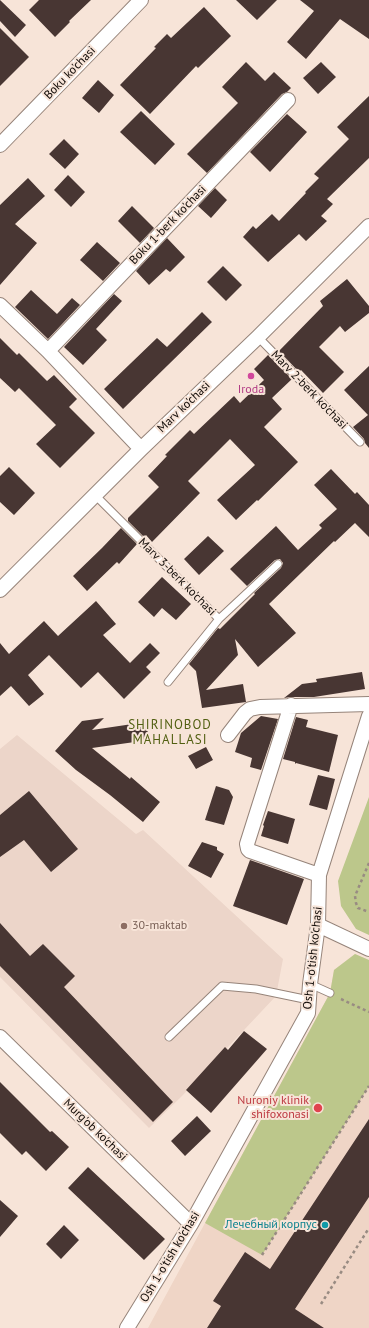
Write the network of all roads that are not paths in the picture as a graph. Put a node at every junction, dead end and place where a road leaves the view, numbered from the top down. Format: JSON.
{"nodes":[{"id":1,"x":141,"y":0,"type":"edge"},
{"id":2,"x":288,"y":100,"type":"dead end"},
{"id":3,"x":0,"y":146,"type":"edge"},
{"id":4,"x":369,"y":226,"type":"edge"},
{"id":5,"x":0,"y":305,"type":"edge"},
{"id":6,"x":258,"y":337,"type":"junction"},
{"id":7,"x":48,"y":351,"type":"junction"},
{"id":8,"x":360,"y":442,"type":"dead end"},
{"id":9,"x":141,"y":449,"type":"junction"},
{"id":10,"x":95,"y":495,"type":"junction"},
{"id":11,"x":278,"y":564,"type":"dead end"},
{"id":12,"x":0,"y":590,"type":"edge"},
{"id":13,"x":220,"y":619,"type":"junction"},
{"id":14,"x":168,"y":682,"type":"dead end"},
{"id":15,"x":369,"y":704,"type":"edge"},
{"id":16,"x":291,"y":705,"type":"junction"},
{"id":17,"x":369,"y":716,"type":"edge"},
{"id":18,"x":228,"y":735,"type":"dead end"},
{"id":19,"x":319,"y":875,"type":"junction"},
{"id":20,"x":318,"y":925,"type":"junction"},
{"id":21,"x":369,"y":949,"type":"edge"},
{"id":22,"x":310,"y":984,"type":"junction"},
{"id":23,"x":330,"y":993,"type":"road end"},
{"id":24,"x":309,"y":1000,"type":"junction"},
{"id":25,"x":0,"y":1037,"type":"edge"},
{"id":26,"x":169,"y":1037,"type":"dead end"},
{"id":27,"x":191,"y":1224,"type":"junction"},
{"id":28,"x":127,"y":1328,"type":"edge"}],
"edges":[{"from":1,"to":3,"type":"street","name":"Boku ko'chasi"},
{"from":2,"to":7,"type":"street","name":"Boku 1-berk ko'chasi"},
{"from":4,"to":6,"type":"street","name":"Marv ko'chasi"},
{"from":5,"to":7,"type":"street"},
{"from":6,"to":8,"type":"lane","name":"Marv 2-berk ko'chasi"},
{"from":6,"to":9,"type":"street","name":"Marv ko'chasi"},
{"from":7,"to":9,"type":"street"},
{"from":9,"to":10,"type":"street","name":"Marv ko'chasi"},
{"from":10,"to":12,"type":"street","name":"Marv ko'chasi"},
{"from":10,"to":13,"type":"lane","name":"Marv 3-berk ko'chasi"},
{"from":11,"to":13,"type":"lane"},
{"from":13,"to":14,"type":"lane","name":"Marv 3-berk ko'chasi"},
{"from":15,"to":16,"type":"street"},
{"from":16,"to":18,"type":"street"},
{"from":16,"to":19,"type":"street"},
{"from":17,"to":19,"type":"street","name":"Osh 1-o'tish ko'chasi"},
{"from":19,"to":20,"type":"street","name":"Osh 1-o'tish ko'chasi"},
{"from":20,"to":21,"type":"street"},
{"from":20,"to":22,"type":"street","name":"Osh 1-o'tish ko'chasi"},
{"from":22,"to":23,"type":"lane"},
{"from":22,"to":24,"type":"street","name":"Osh 1-o'tish ko'chasi"},
{"from":24,"to":26,"type":"lane"},
{"from":24,"to":27,"type":"street","name":"Osh 1-o'tish ko'chasi"},
{"from":25,"to":27,"type":"street","name":"Murg'ob ko'chasi"},
{"from":27,"to":28,"type":"street","name":"Osh 1-o'tish ko'chasi"}]}
